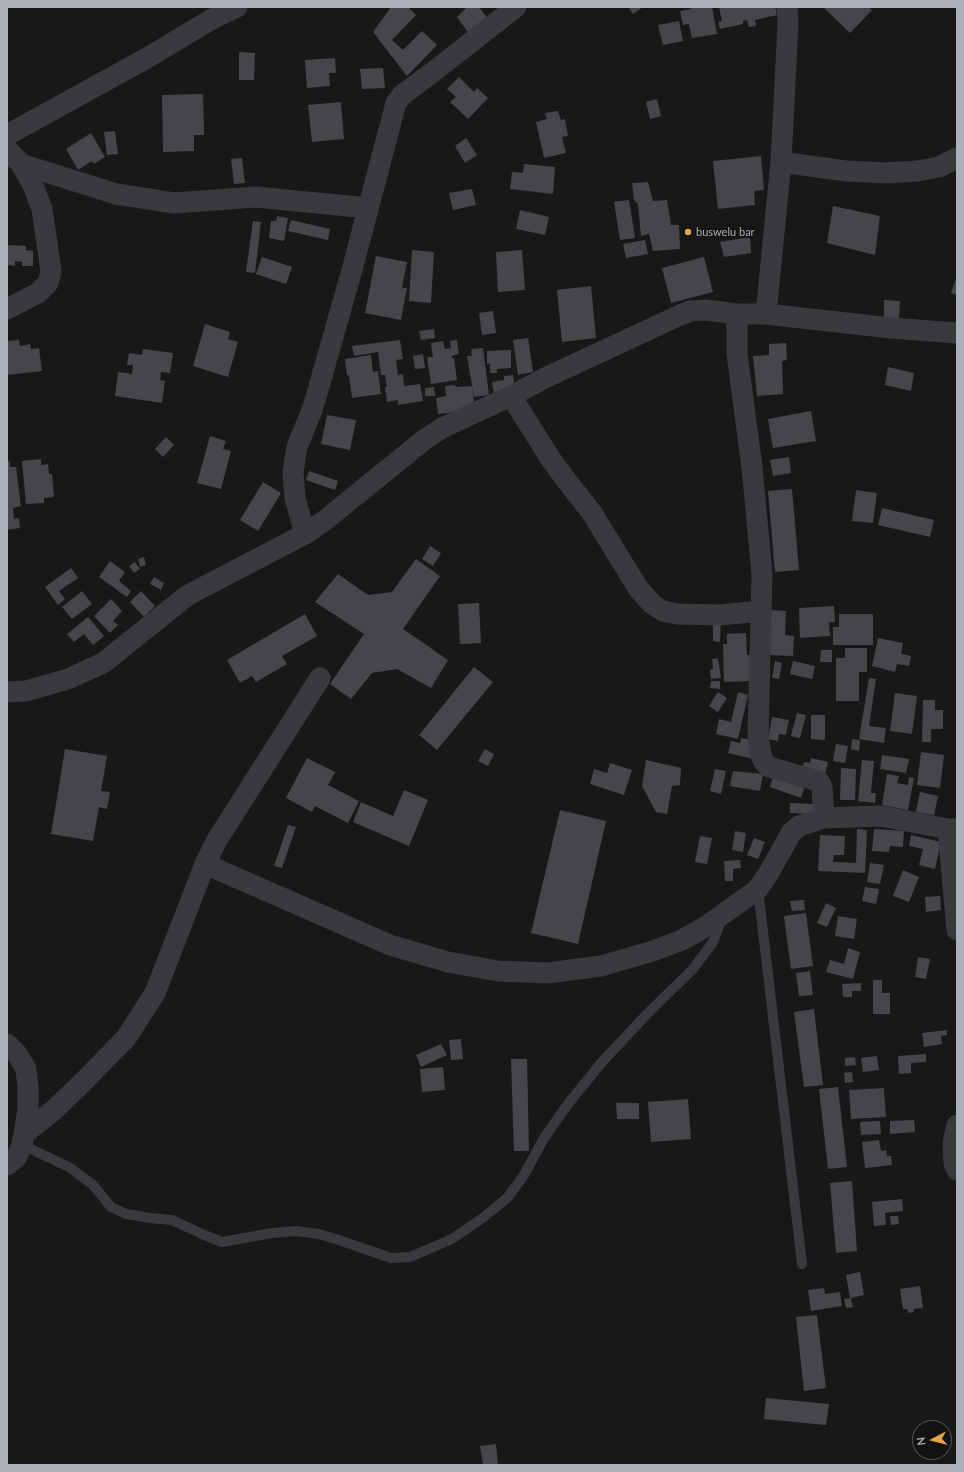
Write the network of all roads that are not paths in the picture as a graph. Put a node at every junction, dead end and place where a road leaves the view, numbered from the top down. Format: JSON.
{"nodes":[{"id":1,"x":237,"y":7,"type":"edge"},
{"id":2,"x":516,"y":7,"type":"edge"},
{"id":3,"x":787,"y":7,"type":"edge"},
{"id":4,"x":7,"y":135,"type":"edge"},
{"id":5,"x":7,"y":149,"type":"edge"},
{"id":6,"x":957,"y":158,"type":"edge"},
{"id":7,"x":781,"y":162,"type":"junction"},
{"id":8,"x":22,"y":164,"type":"junction"},
{"id":9,"x":368,"y":208,"type":"junction"},
{"id":10,"x":7,"y":308,"type":"edge"},
{"id":11,"x":737,"y":314,"type":"junction"},
{"id":12,"x":766,"y":314,"type":"junction"},
{"id":13,"x":957,"y":333,"type":"edge"},
{"id":14,"x":511,"y":396,"type":"junction"},
{"id":15,"x":305,"y":534,"type":"junction"},
{"id":16,"x":760,"y":611,"type":"junction"},
{"id":17,"x":320,"y":678,"type":"dead end"},
{"id":18,"x":7,"y":692,"type":"edge"},
{"id":19,"x":824,"y":818,"type":"junction"},
{"id":20,"x":952,"y":829,"type":"edge"},
{"id":21,"x":205,"y":864,"type":"junction"},
{"id":22,"x":758,"y":889,"type":"junction"},
{"id":23,"x":725,"y":912,"type":"junction"},
{"id":24,"x":957,"y":930,"type":"edge"},
{"id":25,"x":7,"y":1044,"type":"edge"},
{"id":26,"x":957,"y":1125,"type":"edge"},
{"id":27,"x":24,"y":1139,"type":"junction"},
{"id":28,"x":7,"y":1165,"type":"edge"},
{"id":29,"x":957,"y":1170,"type":"edge"},
{"id":30,"x":802,"y":1264,"type":"dead end"}],
"edges":[{"from":1,"to":4,"type":"street"},
{"from":2,"to":9,"type":"street"},
{"from":3,"to":7,"type":"street"},
{"from":5,"to":8,"type":"street"},
{"from":6,"to":7,"type":"street"},
{"from":7,"to":12,"type":"street"},
{"from":8,"to":9,"type":"street"},
{"from":8,"to":10,"type":"street"},
{"from":9,"to":15,"type":"street"},
{"from":11,"to":12,"type":"street"},
{"from":11,"to":14,"type":"street"},
{"from":11,"to":16,"type":"street"},
{"from":12,"to":13,"type":"street"},
{"from":14,"to":15,"type":"street"},
{"from":14,"to":16,"type":"street"},
{"from":15,"to":18,"type":"street"},
{"from":16,"to":19,"type":"street"},
{"from":17,"to":21,"type":"street"},
{"from":19,"to":20,"type":"street"},
{"from":19,"to":22,"type":"street"},
{"from":20,"to":24,"type":"street"},
{"from":21,"to":23,"type":"street"},
{"from":21,"to":27,"type":"street"},
{"from":22,"to":23,"type":"street"},
{"from":22,"to":30,"type":"lane"},
{"from":23,"to":27,"type":"lane"},
{"from":25,"to":27,"type":"street"},
{"from":26,"to":29,"type":"street"},
{"from":27,"to":28,"type":"street"}]}
